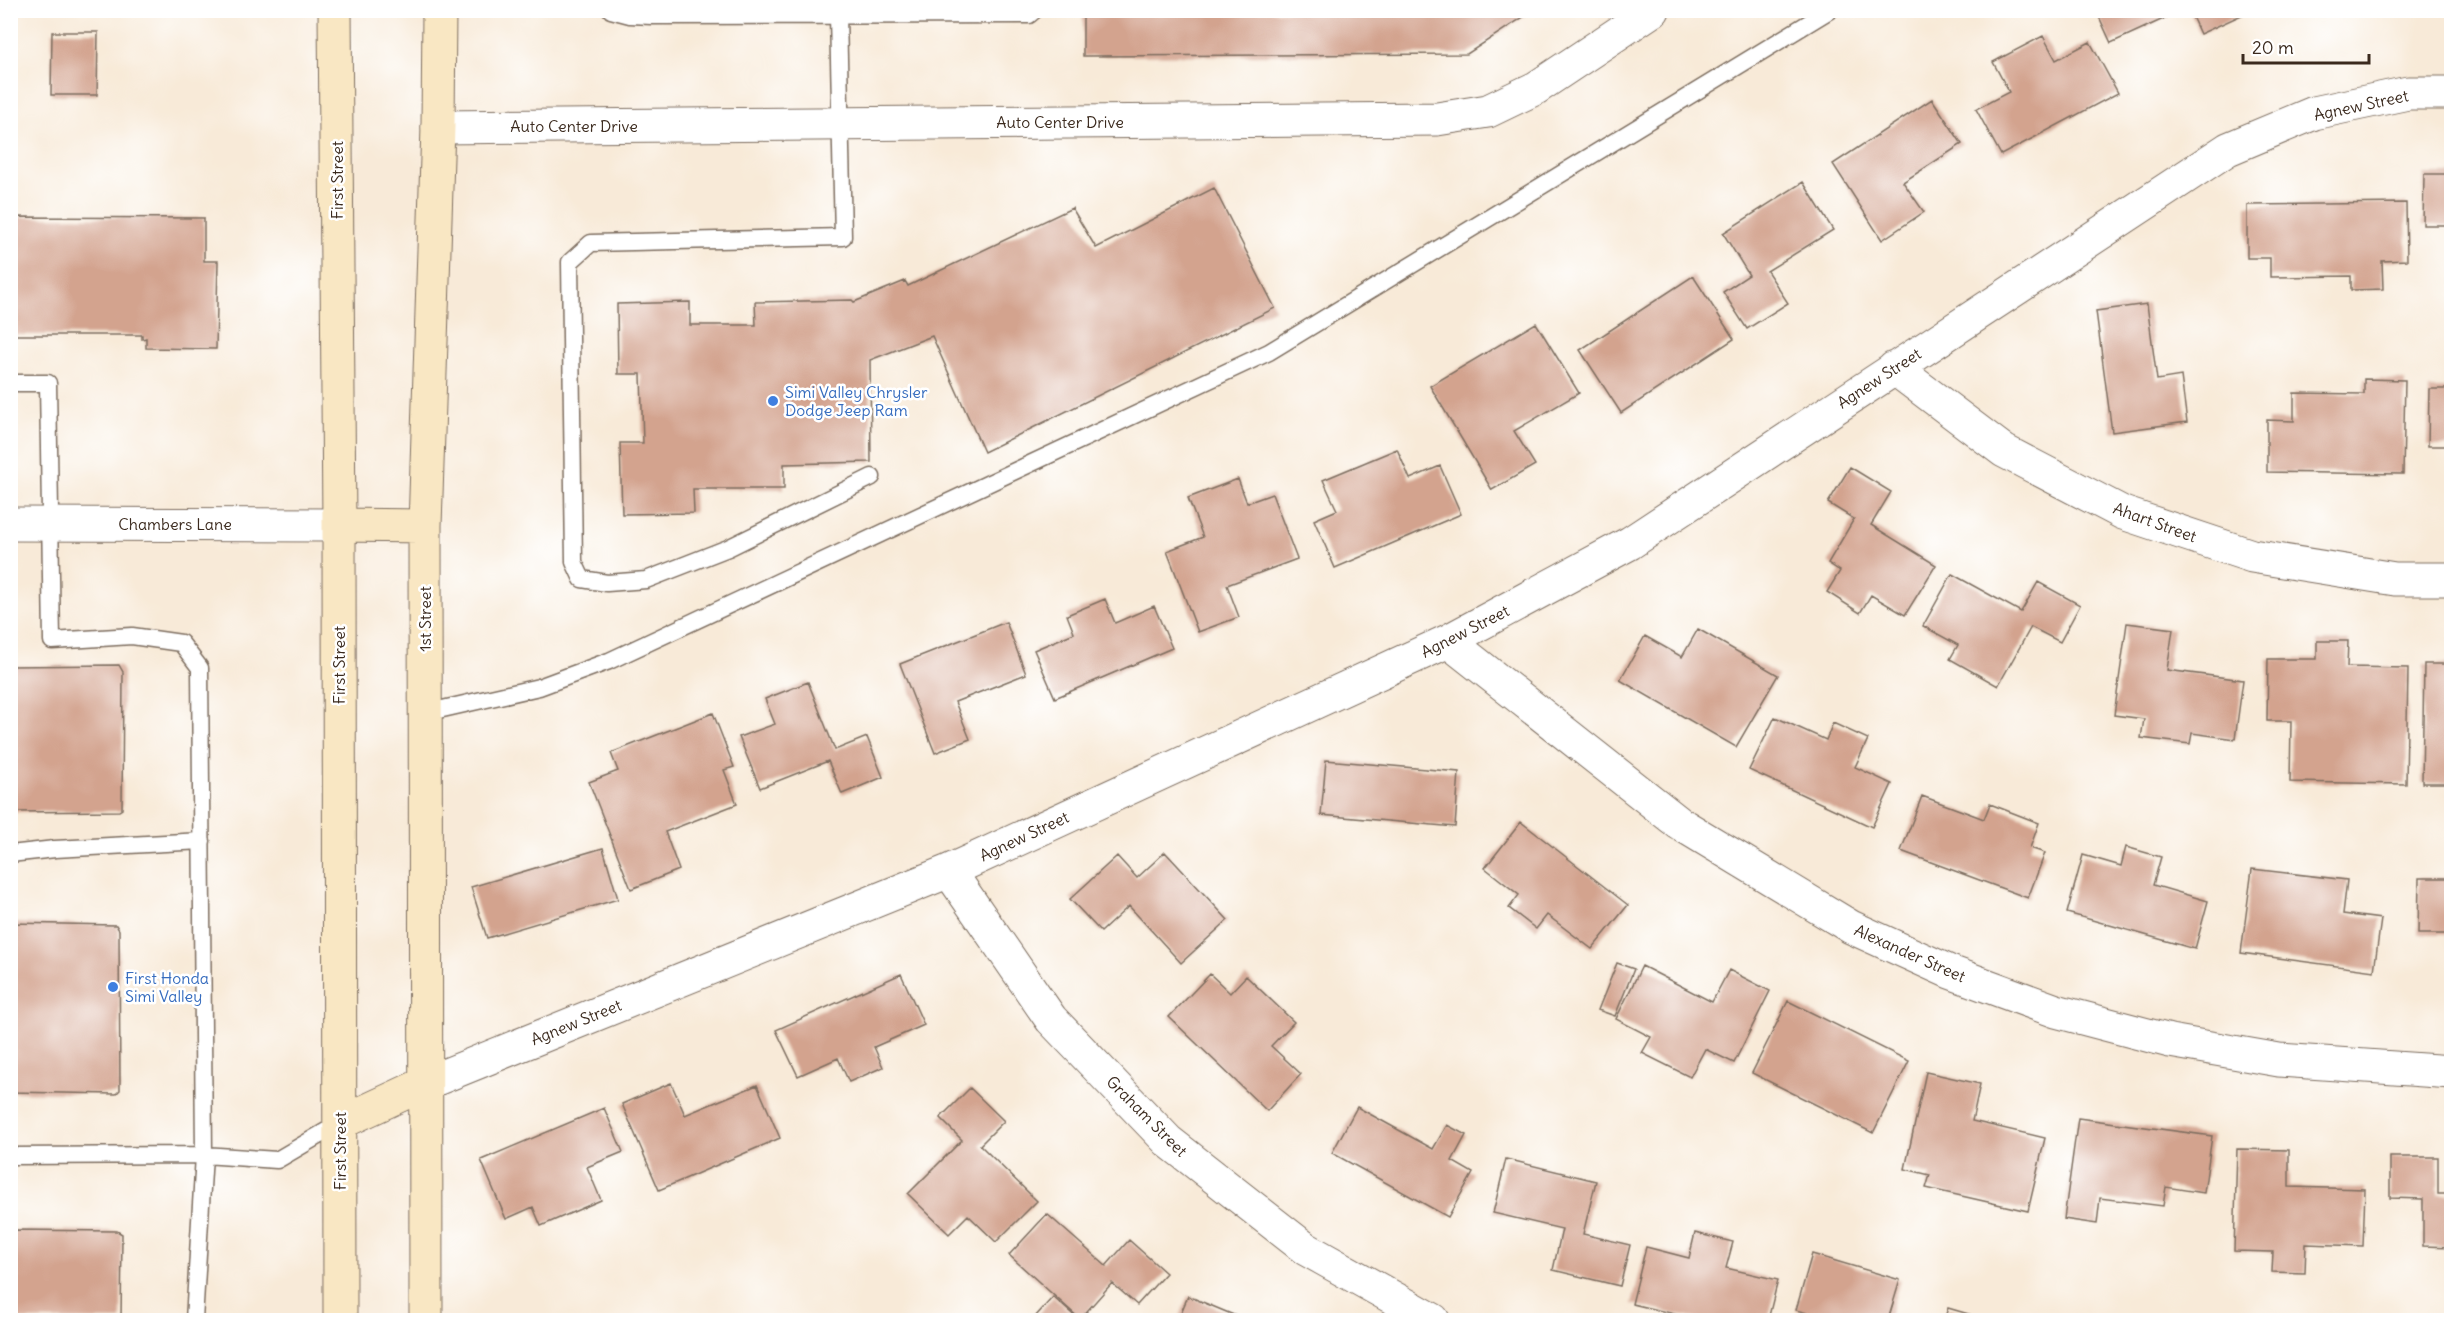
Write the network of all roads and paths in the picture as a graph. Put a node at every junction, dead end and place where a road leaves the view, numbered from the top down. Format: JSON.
{"nodes":[{"id":1,"x":335,"y":10,"type":"edge"},
{"id":2,"x":439,"y":10,"type":"edge"},
{"id":3,"x":611,"y":10,"type":"edge"},
{"id":4,"x":1035,"y":10,"type":"edge"},
{"id":5,"x":1653,"y":10,"type":"edge"},
{"id":6,"x":1830,"y":10,"type":"edge"},
{"id":7,"x":838,"y":15,"type":"junction"},
{"id":8,"x":2451,"y":93,"type":"edge"},
{"id":9,"x":839,"y":124,"type":"junction"},
{"id":10,"x":438,"y":127,"type":"junction"},
{"id":11,"x":1894,"y":368,"type":"junction"},
{"id":12,"x":10,"y":383,"type":"edge"},
{"id":13,"x":872,"y":477,"type":"dead end"},
{"id":14,"x":10,"y":524,"type":"edge"},
{"id":15,"x":49,"y":524,"type":"junction"},
{"id":16,"x":339,"y":525,"type":"junction"},
{"id":17,"x":425,"y":525,"type":"junction"},
{"id":18,"x":2451,"y":579,"type":"edge"},
{"id":19,"x":1448,"y":641,"type":"junction"},
{"id":20,"x":425,"y":713,"type":"junction"},
{"id":21,"x":202,"y":841,"type":"junction"},
{"id":22,"x":10,"y":854,"type":"edge"},
{"id":23,"x":949,"y":871,"type":"junction"},
{"id":24,"x":2451,"y":1071,"type":"edge"},
{"id":25,"x":424,"y":1084,"type":"junction"},
{"id":26,"x":340,"y":1123,"type":"junction"},
{"id":27,"x":204,"y":1155,"type":"junction"},
{"id":28,"x":10,"y":1156,"type":"edge"},
{"id":29,"x":194,"y":1320,"type":"edge"},
{"id":30,"x":340,"y":1320,"type":"edge"},
{"id":31,"x":426,"y":1320,"type":"edge"},
{"id":32,"x":1433,"y":1320,"type":"edge"}],
"edges":[{"from":1,"to":16,"type":"main road","name":"First Street"},
{"from":2,"to":10,"type":"main road"},
{"from":3,"to":7,"type":"lane"},
{"from":4,"to":7,"type":"lane"},
{"from":5,"to":9,"type":"street","name":"Auto Center Drive"},
{"from":6,"to":20,"type":"lane"},
{"from":7,"to":9,"type":"lane"},
{"from":8,"to":11,"type":"street","name":"Agnew Street"},
{"from":9,"to":10,"type":"street","name":"Auto Center Drive"},
{"from":9,"to":13,"type":"lane"},
{"from":10,"to":17,"type":"main road"},
{"from":11,"to":18,"type":"street","name":"Ahart Street"},
{"from":11,"to":19,"type":"street","name":"Agnew Street"},
{"from":12,"to":15,"type":"lane"},
{"from":14,"to":15,"type":"street","name":"Chambers Lane"},
{"from":15,"to":16,"type":"street","name":"Chambers Lane"},
{"from":15,"to":21,"type":"lane"},
{"from":16,"to":17,"type":"main road"},
{"from":16,"to":26,"type":"main road","name":"First Street"},
{"from":17,"to":20,"type":"main road","name":"1st Street"},
{"from":19,"to":23,"type":"street","name":"Agnew Street"},
{"from":19,"to":24,"type":"street","name":"Alexander Street"},
{"from":20,"to":25,"type":"main road"},
{"from":21,"to":22,"type":"lane"},
{"from":21,"to":27,"type":"lane"},
{"from":23,"to":25,"type":"street","name":"Agnew Street"},
{"from":23,"to":32,"type":"street","name":"Graham Street"},
{"from":25,"to":26,"type":"main road"},
{"from":25,"to":31,"type":"main road"},
{"from":26,"to":27,"type":"lane"},
{"from":26,"to":30,"type":"main road","name":"First Street"},
{"from":27,"to":28,"type":"lane"},
{"from":27,"to":29,"type":"lane"}]}
